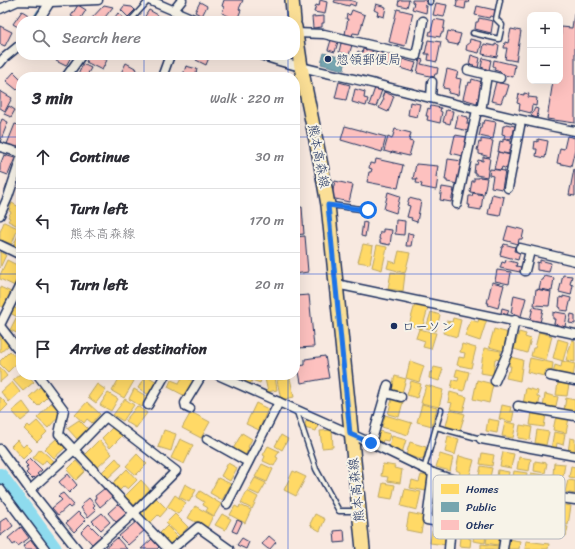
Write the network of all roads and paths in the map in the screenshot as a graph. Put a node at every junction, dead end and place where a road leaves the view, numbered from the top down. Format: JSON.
{"nodes":[{"id":1,"x":98,"y":0,"type":"edge"},
{"id":2,"x":149,"y":0,"type":"edge"},
{"id":3,"x":182,"y":0,"type":"edge"},
{"id":4,"x":292,"y":0,"type":"edge"},
{"id":5,"x":500,"y":0,"type":"edge"},
{"id":6,"x":18,"y":1,"type":"edge"},
{"id":7,"x":50,"y":2,"type":"junction"},
{"id":8,"x":159,"y":2,"type":"edge"},
{"id":9,"x":0,"y":9,"type":"edge"},
{"id":10,"x":174,"y":10,"type":"junction"},
{"id":11,"x":41,"y":16,"type":"edge"},
{"id":12,"x":135,"y":16,"type":"edge"},
{"id":13,"x":186,"y":16,"type":"edge"},
{"id":14,"x":294,"y":16,"type":"edge"},
{"id":15,"x":423,"y":21,"type":"dead end"},
{"id":16,"x":300,"y":28,"type":"edge"},
{"id":17,"x":473,"y":33,"type":"dead end"},
{"id":18,"x":16,"y":48,"type":"edge"},
{"id":19,"x":78,"y":60,"type":"edge"},
{"id":20,"x":168,"y":60,"type":"edge"},
{"id":21,"x":276,"y":60,"type":"edge"},
{"id":22,"x":300,"y":60,"type":"edge"},
{"id":23,"x":0,"y":63,"type":"edge"},
{"id":24,"x":301,"y":68,"type":"junction"},
{"id":25,"x":468,"y":70,"type":"dead end"},
{"id":26,"x":70,"y":72,"type":"edge"},
{"id":27,"x":164,"y":72,"type":"edge"},
{"id":28,"x":488,"y":75,"type":"junction"},
{"id":29,"x":500,"y":78,"type":"dead end"},
{"id":30,"x":432,"y":82,"type":"dead end"},
{"id":31,"x":430,"y":98,"type":"junction"},
{"id":32,"x":479,"y":110,"type":"junction"},
{"id":33,"x":521,"y":121,"type":"junction"},
{"id":34,"x":575,"y":131,"type":"edge"},
{"id":35,"x":0,"y":147,"type":"edge"},
{"id":36,"x":16,"y":152,"type":"edge"},
{"id":37,"x":16,"y":180,"type":"edge"},
{"id":38,"x":508,"y":188,"type":"dead end"},
{"id":39,"x":457,"y":204,"type":"dead end"},
{"id":40,"x":328,"y":205,"type":"junction"},
{"id":41,"x":368,"y":210,"type":"dead end"},
{"id":42,"x":0,"y":214,"type":"edge"},
{"id":43,"x":0,"y":245,"type":"edge"},
{"id":44,"x":520,"y":248,"type":"dead end"},
{"id":45,"x":530,"y":251,"type":"junction"},
{"id":46,"x":16,"y":253,"type":"edge"},
{"id":47,"x":575,"y":261,"type":"edge"},
{"id":48,"x":525,"y":271,"type":"dead end"},
{"id":49,"x":336,"y":284,"type":"junction"},
{"id":50,"x":16,"y":293,"type":"edge"},
{"id":51,"x":515,"y":320,"type":"junction"},
{"id":52,"x":0,"y":325,"type":"edge"},
{"id":53,"x":575,"y":334,"type":"edge"},
{"id":54,"x":16,"y":346,"type":"edge"},
{"id":55,"x":550,"y":376,"type":"dead end"},
{"id":56,"x":42,"y":380,"type":"edge"},
{"id":57,"x":162,"y":380,"type":"edge"},
{"id":58,"x":199,"y":380,"type":"edge"},
{"id":59,"x":229,"y":380,"type":"edge"},
{"id":60,"x":496,"y":381,"type":"dead end"},
{"id":61,"x":575,"y":381,"type":"edge"},
{"id":62,"x":388,"y":385,"type":"dead end"},
{"id":63,"x":386,"y":393,"type":"junction"},
{"id":64,"x":401,"y":397,"type":"dead end"},
{"id":65,"x":279,"y":402,"type":"junction"},
{"id":66,"x":148,"y":405,"type":"dead end"},
{"id":67,"x":518,"y":406,"type":"dead end"},
{"id":68,"x":190,"y":409,"type":"dead end"},
{"id":69,"x":297,"y":410,"type":"junction"},
{"id":70,"x":441,"y":410,"type":"dead end"},
{"id":71,"x":575,"y":416,"type":"edge"},
{"id":72,"x":436,"y":427,"type":"junction"},
{"id":73,"x":350,"y":434,"type":"junction"},
{"id":74,"x":207,"y":439,"type":"dead end"},
{"id":75,"x":481,"y":439,"type":"joint"},
{"id":76,"x":371,"y":443,"type":"junction"},
{"id":77,"x":0,"y":449,"type":"edge"},
{"id":78,"x":74,"y":450,"type":"junction"},
{"id":79,"x":575,"y":456,"type":"edge"},
{"id":80,"x":248,"y":462,"type":"junction"},
{"id":81,"x":424,"y":469,"type":"junction"},
{"id":82,"x":432,"y":473,"type":"junction"},
{"id":83,"x":438,"y":475,"type":"edge"},
{"id":84,"x":0,"y":489,"type":"edge"},
{"id":85,"x":30,"y":490,"type":"junction"},
{"id":86,"x":565,"y":499,"type":"edge"},
{"id":87,"x":575,"y":500,"type":"edge"},
{"id":88,"x":227,"y":504,"type":"dead end"},
{"id":89,"x":359,"y":511,"type":"junction"},
{"id":90,"x":134,"y":513,"type":"junction"},
{"id":91,"x":433,"y":521,"type":"edge"},
{"id":92,"x":449,"y":539,"type":"edge"},
{"id":93,"x":505,"y":539,"type":"edge"},
{"id":94,"x":45,"y":549,"type":"edge"},
{"id":95,"x":77,"y":549,"type":"edge"},
{"id":96,"x":94,"y":549,"type":"edge"},
{"id":97,"x":168,"y":549,"type":"edge"},
{"id":98,"x":172,"y":549,"type":"edge"},
{"id":99,"x":229,"y":549,"type":"edge"},
{"id":100,"x":363,"y":549,"type":"edge"},
{"id":101,"x":448,"y":549,"type":"edge"},
{"id":102,"x":503,"y":549,"type":"edge"}],
"edges":[{"from":1,"to":7,"type":"street"},
{"from":2,"to":8,"type":"street"},
{"from":2,"to":12,"type":"lane"},
{"from":3,"to":10,"type":"street"},
{"from":4,"to":14,"type":"main road","name":"熊本高森線"},
{"from":5,"to":17,"type":"lane"},
{"from":6,"to":7,"type":"street"},
{"from":6,"to":9,"type":"street"},
{"from":7,"to":11,"type":"street"},
{"from":8,"to":10,"type":"street"},
{"from":10,"to":13,"type":"street"},
{"from":15,"to":16,"type":"street"},
{"from":18,"to":23,"type":"street"},
{"from":19,"to":26,"type":"street"},
{"from":20,"to":27,"type":"street"},
{"from":21,"to":24,"type":"street"},
{"from":22,"to":24,"type":"main road","name":"熊本高森線"},
{"from":24,"to":31,"type":"street"},
{"from":24,"to":40,"type":"main road","name":"熊本高森線"},
{"from":25,"to":28,"type":"street"},
{"from":28,"to":29,"type":"street"},
{"from":28,"to":32,"type":"street"},
{"from":30,"to":31,"type":"street"},
{"from":31,"to":32,"type":"street"},
{"from":32,"to":33,"type":"street"},
{"from":32,"to":39,"type":"street"},
{"from":33,"to":34,"type":"street"},
{"from":33,"to":38,"type":"street"},
{"from":35,"to":36,"type":"street"},
{"from":37,"to":42,"type":"street"},
{"from":40,"to":41,"type":"lane"},
{"from":40,"to":49,"type":"main road","name":"熊本高森線"},
{"from":43,"to":46,"type":"street"},
{"from":44,"to":45,"type":"street"},
{"from":45,"to":47,"type":"street"},
{"from":45,"to":48,"type":"street"},
{"from":49,"to":51,"type":"street"},
{"from":49,"to":73,"type":"main road","name":"熊本高森線"},
{"from":50,"to":52,"type":"street"},
{"from":51,"to":53,"type":"street"},
{"from":51,"to":60,"type":"street"},
{"from":52,"to":54,"type":"street"},
{"from":55,"to":61,"type":"street"},
{"from":56,"to":78,"type":"street"},
{"from":57,"to":66,"type":"street"},
{"from":58,"to":68,"type":"street"},
{"from":59,"to":65,"type":"street"},
{"from":62,"to":63,"type":"street"},
{"from":63,"to":64,"type":"street"},
{"from":63,"to":76,"type":"street"},
{"from":65,"to":69,"type":"street"},
{"from":65,"to":80,"type":"street"},
{"from":67,"to":71,"type":"street"},
{"from":69,"to":73,"type":"street"},
{"from":69,"to":89,"type":"lane"},
{"from":70,"to":72,"type":"lane"},
{"from":72,"to":75,"type":"lane"},
{"from":72,"to":81,"type":"lane"},
{"from":73,"to":76,"type":"street"},
{"from":73,"to":89,"type":"main road","name":"熊本高森線"},
{"from":74,"to":80,"type":"street"},
{"from":75,"to":79,"type":"street"},
{"from":76,"to":81,"type":"street"},
{"from":77,"to":85,"type":"street"},
{"from":78,"to":85,"type":"street"},
{"from":78,"to":90,"type":"street"},
{"from":78,"to":90,"type":"street"},
{"from":80,"to":88,"type":"street"},
{"from":81,"to":82,"type":"street"},
{"from":82,"to":83,"type":"street"},
{"from":82,"to":91,"type":"street"},
{"from":84,"to":94,"type":"street"},
{"from":85,"to":95,"type":"street"},
{"from":86,"to":87,"type":"street"},
{"from":89,"to":100,"type":"main road","name":"熊本高森線"},
{"from":90,"to":96,"type":"street"},
{"from":90,"to":97,"type":"street"},
{"from":92,"to":101,"type":"street"},
{"from":93,"to":102,"type":"street"},
{"from":98,"to":99,"type":"street"}]}
